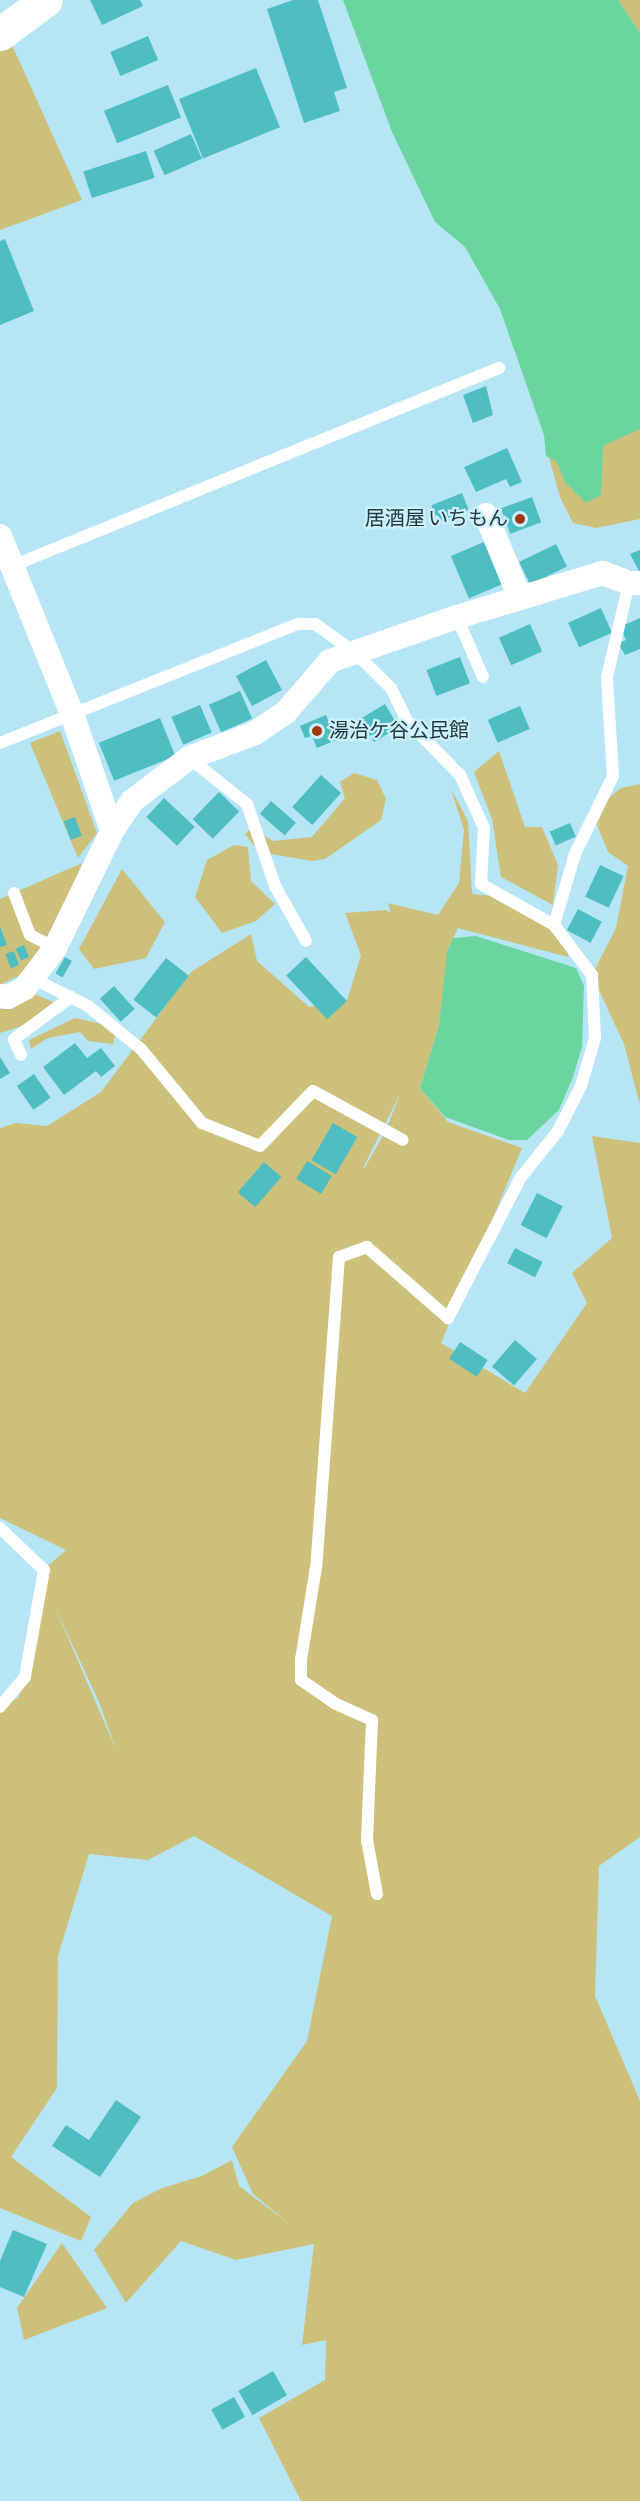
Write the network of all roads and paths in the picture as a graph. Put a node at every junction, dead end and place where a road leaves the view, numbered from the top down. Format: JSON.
{"nodes":[{"id":1,"x":46,"y":0,"type":"edge"},
{"id":2,"x":0,"y":34,"type":"edge"},
{"id":3,"x":499,"y":368,"type":"dead end"},
{"id":4,"x":486,"y":515,"type":"dead end"},
{"id":5,"x":0,"y":536,"type":"edge"},
{"id":6,"x":12,"y":566,"type":"junction"},
{"id":7,"x":635,"y":583,"type":"edge"},
{"id":8,"x":520,"y":598,"type":"junction"},
{"id":9,"x":457,"y":617,"type":"junction"},
{"id":10,"x":353,"y":651,"type":"junction"},
{"id":11,"x":483,"y":677,"type":"dead end"},
{"id":12,"x":72,"y":714,"type":"junction"},
{"id":13,"x":0,"y":743,"type":"edge"},
{"id":14,"x":189,"y":758,"type":"junction"},
{"id":15,"x":112,"y":831,"type":"junction"},
{"id":16,"x":14,"y":892,"type":"dead end"},
{"id":17,"x":554,"y":925,"type":"junction"},
{"id":18,"x":306,"y":941,"type":"dead end"},
{"id":19,"x":55,"y":948,"type":"junction"},
{"id":20,"x":32,"y":978,"type":"junction"},
{"id":21,"x":0,"y":996,"type":"edge"},
{"id":22,"x":71,"y":997,"type":"junction"},
{"id":23,"x":21,"y":1055,"type":"dead end"},
{"id":24,"x":403,"y":1140,"type":"dead end"},
{"id":25,"x":0,"y":1528,"type":"edge"},
{"id":26,"x":0,"y":1707,"type":"edge"},
{"id":27,"x":377,"y":1894,"type":"dead end"}],
"edges":[{"from":1,"to":2,"type":"main road"},
{"from":3,"to":6,"type":"lane"},
{"from":4,"to":8,"type":"street"},
{"from":5,"to":6,"type":"street"},
{"from":6,"to":12,"type":"street"},
{"from":7,"to":8,"type":"street"},
{"from":7,"to":17,"type":"lane"},
{"from":8,"to":9,"type":"street"},
{"from":9,"to":10,"type":"street"},
{"from":9,"to":11,"type":"lane"},
{"from":10,"to":12,"type":"lane"},
{"from":10,"to":14,"type":"street"},
{"from":10,"to":17,"type":"lane"},
{"from":12,"to":13,"type":"lane"},
{"from":12,"to":15,"type":"street"},
{"from":14,"to":15,"type":"street"},
{"from":14,"to":18,"type":"lane"},
{"from":15,"to":19,"type":"street"},
{"from":16,"to":19,"type":"lane"},
{"from":17,"to":27,"type":"lane"},
{"from":19,"to":20,"type":"street"},
{"from":20,"to":21,"type":"street"},
{"from":20,"to":22,"type":"lane"},
{"from":22,"to":23,"type":"lane"},
{"from":22,"to":24,"type":"lane"},
{"from":25,"to":26,"type":"lane"}]}
